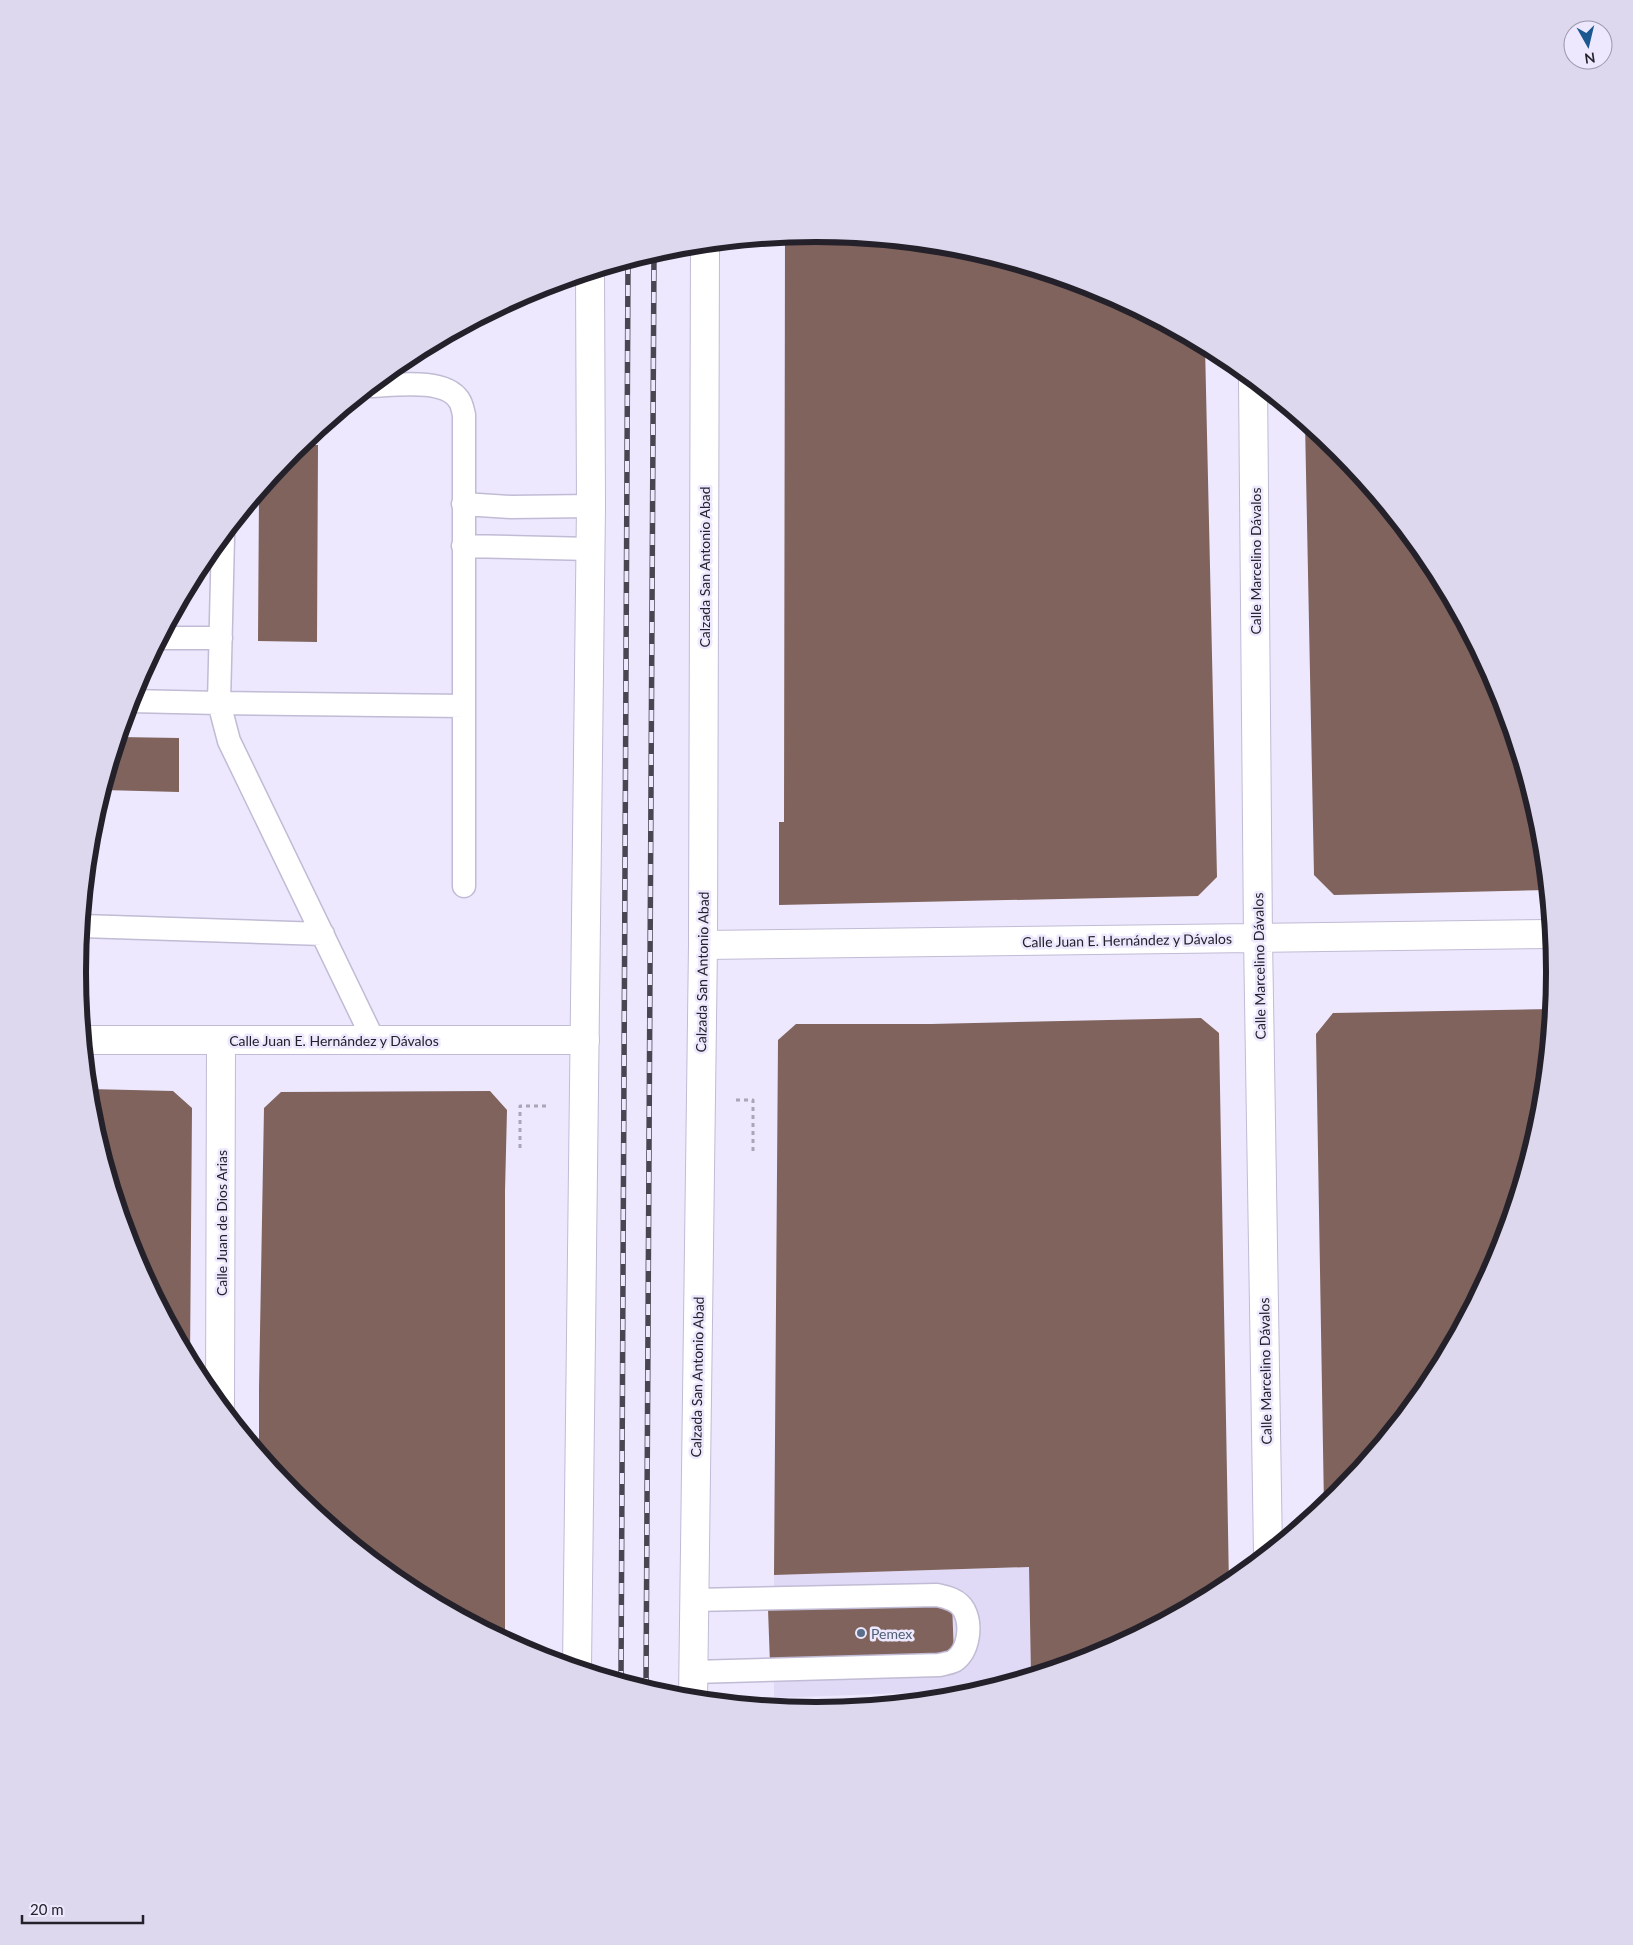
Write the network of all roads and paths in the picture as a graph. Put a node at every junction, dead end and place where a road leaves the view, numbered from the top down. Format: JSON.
{"nodes":[{"id":1,"x":705,"y":251,"type":"edge"},
{"id":2,"x":590,"y":279,"type":"edge"},
{"id":3,"x":382,"y":386,"type":"edge"},
{"id":4,"x":1253,"y":387,"type":"edge"},
{"id":5,"x":463,"y":504,"type":"junction"},
{"id":6,"x":591,"y":506,"type":"junction"},
{"id":7,"x":464,"y":546,"type":"junction"},
{"id":8,"x":223,"y":548,"type":"edge"},
{"id":9,"x":590,"y":548,"type":"junction"},
{"id":10,"x":168,"y":638,"type":"edge"},
{"id":11,"x":221,"y":638,"type":"junction"},
{"id":12,"x":139,"y":701,"type":"edge"},
{"id":13,"x":219,"y":703,"type":"junction"},
{"id":14,"x":464,"y":706,"type":"junction"},
{"id":15,"x":464,"y":886,"type":"dead end"},
{"id":16,"x":88,"y":926,"type":"edge"},
{"id":17,"x":322,"y":934,"type":"junction"},
{"id":18,"x":1545,"y":934,"type":"edge"},
{"id":19,"x":1258,"y":938,"type":"junction"},
{"id":20,"x":703,"y":946,"type":"junction"},
{"id":21,"x":90,"y":1040,"type":"edge"},
{"id":22,"x":221,"y":1040,"type":"junction"},
{"id":23,"x":584,"y":1040,"type":"junction"},
{"id":24,"x":374,"y":1041,"type":"junction"},
{"id":25,"x":753,"y":1100,"type":"dead end"},
{"id":26,"x":520,"y":1106,"type":"dead end"},
{"id":27,"x":520,"y":1148,"type":"dead end"},
{"id":28,"x":753,"y":1151,"type":"dead end"},
{"id":29,"x":220,"y":1393,"type":"edge"},
{"id":30,"x":1268,"y":1546,"type":"edge"},
{"id":31,"x":694,"y":1600,"type":"junction"},
{"id":32,"x":577,"y":1662,"type":"edge"},
{"id":33,"x":694,"y":1672,"type":"junction"},
{"id":34,"x":693,"y":1692,"type":"edge"}],
"edges":[{"from":1,"to":20,"type":"main road","name":"Calzada San Antonio Abad"},
{"from":2,"to":6,"type":"main road"},
{"from":3,"to":5,"type":"lane"},
{"from":4,"to":19,"type":"main road","name":"Calle Marcelino Dávalos"},
{"from":5,"to":6,"type":"lane"},
{"from":5,"to":7,"type":"lane"},
{"from":6,"to":9,"type":"main road"},
{"from":7,"to":9,"type":"lane"},
{"from":7,"to":14,"type":"lane"},
{"from":8,"to":11,"type":"lane"},
{"from":9,"to":23,"type":"main road"},
{"from":10,"to":11,"type":"lane"},
{"from":11,"to":13,"type":"lane"},
{"from":12,"to":13,"type":"lane"},
{"from":13,"to":14,"type":"lane"},
{"from":13,"to":17,"type":"lane"},
{"from":14,"to":15,"type":"lane"},
{"from":16,"to":17,"type":"lane"},
{"from":17,"to":24,"type":"lane"},
{"from":18,"to":19,"type":"main road","name":"Calle Juan E. Hernández y Dávalos"},
{"from":19,"to":20,"type":"main road","name":"Calle Juan E. Hernández y Dávalos"},
{"from":19,"to":30,"type":"main road","name":"Calle Marcelino Dávalos"},
{"from":20,"to":31,"type":"main road","name":"Calzada San Antonio Abad"},
{"from":21,"to":22,"type":"main road","name":"Calle Juan E. Hernández y Dávalos"},
{"from":22,"to":24,"type":"main road","name":"Calle Juan E. Hernández y Dávalos"},
{"from":22,"to":29,"type":"main road","name":"Calle Juan de Dios Arias"},
{"from":23,"to":24,"type":"main road","name":"Calle Juan E. Hernández y Dávalos"},
{"from":23,"to":32,"type":"main road"},
{"from":25,"to":28,"type":"path"},
{"from":26,"to":27,"type":"path"},
{"from":31,"to":33,"type":"main road","name":"Calzada San Antonio Abad"},
{"from":31,"to":33,"type":"lane"},
{"from":33,"to":34,"type":"main road","name":"Calzada San Antonio Abad"}]}
